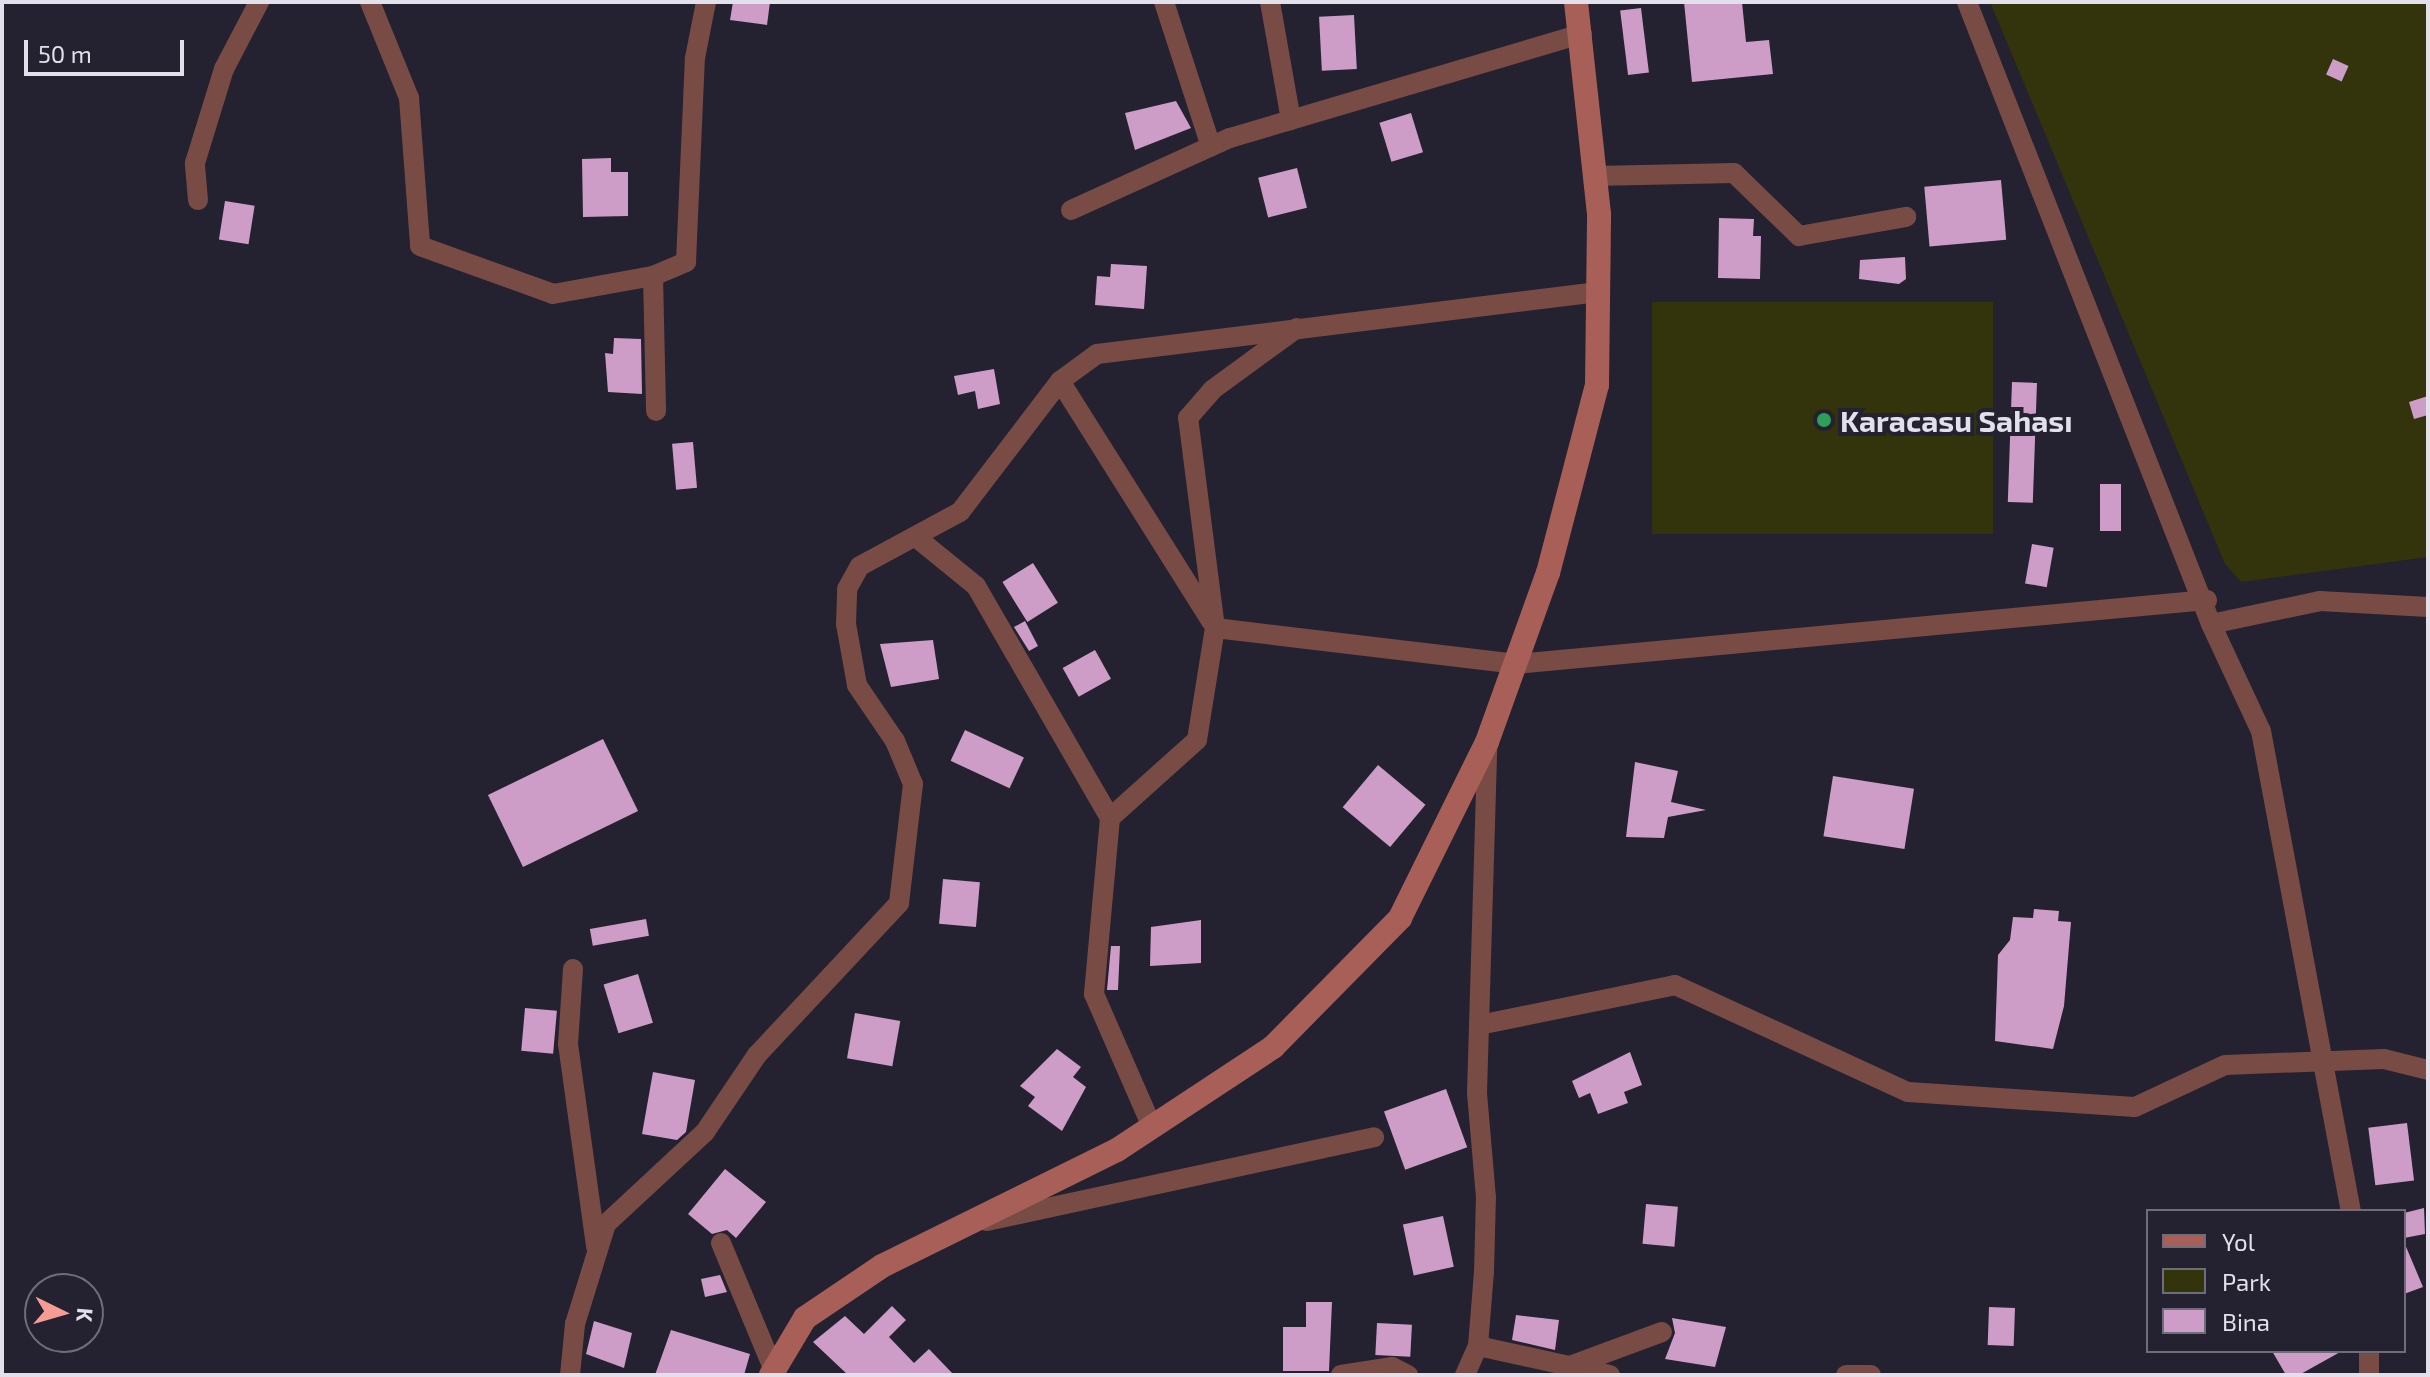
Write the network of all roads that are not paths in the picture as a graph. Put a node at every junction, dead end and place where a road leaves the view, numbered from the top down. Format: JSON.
{"nodes":[{"id":1,"x":259,"y":2,"type":"edge"},
{"id":2,"x":370,"y":2,"type":"edge"},
{"id":3,"x":706,"y":2,"type":"edge"},
{"id":4,"x":1164,"y":2,"type":"edge"},
{"id":5,"x":1270,"y":2,"type":"edge"},
{"id":6,"x":1576,"y":2,"type":"edge"},
{"id":7,"x":1967,"y":2,"type":"edge"},
{"id":8,"x":1582,"y":34,"type":"junction"},
{"id":9,"x":1291,"y":120,"type":"junction"},
{"id":10,"x":1211,"y":147,"type":"junction"},
{"id":11,"x":1595,"y":176,"type":"junction"},
{"id":12,"x":198,"y":200,"type":"dead end"},
{"id":13,"x":1071,"y":210,"type":"dead end"},
{"id":14,"x":1906,"y":217,"type":"dead end"},
{"id":15,"x":653,"y":276,"type":"junction"},
{"id":16,"x":1598,"y":292,"type":"junction"},
{"id":17,"x":1298,"y":327,"type":"junction"},
{"id":18,"x":1060,"y":381,"type":"junction"},
{"id":19,"x":656,"y":411,"type":"dead end"},
{"id":20,"x":917,"y":538,"type":"junction"},
{"id":21,"x":2207,"y":600,"type":"junction"},
{"id":22,"x":2428,"y":607,"type":"edge"},
{"id":23,"x":2211,"y":624,"type":"junction"},
{"id":24,"x":1215,"y":628,"type":"junction"},
{"id":25,"x":1515,"y":664,"type":"junction"},
{"id":26,"x":1487,"y":742,"type":"junction"},
{"id":27,"x":1110,"y":818,"type":"junction"},
{"id":28,"x":573,"y":969,"type":"dead end"},
{"id":29,"x":1479,"y":1025,"type":"junction"},
{"id":30,"x":2321,"y":1059,"type":"junction"},
{"id":31,"x":2428,"y":1070,"type":"edge"},
{"id":32,"x":1152,"y":1127,"type":"junction"},
{"id":33,"x":1374,"y":1137,"type":"dead end"},
{"id":34,"x":2351,"y":1209,"type":"edge"},
{"id":35,"x":968,"y":1225,"type":"junction"},
{"id":36,"x":721,"y":1243,"type":"dead end"},
{"id":37,"x":597,"y":1254,"type":"junction"},
{"id":38,"x":1662,"y":1332,"type":"dead end"},
{"id":39,"x":1478,"y":1346,"type":"junction"},
{"id":40,"x":2369,"y":1353,"type":"edge"},
{"id":41,"x":1570,"y":1366,"type":"junction"},
{"id":42,"x":772,"y":1371,"type":"edge"},
{"id":43,"x":570,"y":1375,"type":"edge"},
{"id":44,"x":1341,"y":1375,"type":"edge"},
{"id":45,"x":1408,"y":1375,"type":"edge"},
{"id":46,"x":1465,"y":1375,"type":"edge"},
{"id":47,"x":1610,"y":1375,"type":"edge"},
{"id":48,"x":2369,"y":1375,"type":"edge"}],
"edges":[{"from":1,"to":12,"type":"street"},
{"from":2,"to":15,"type":"street"},
{"from":3,"to":15,"type":"street"},
{"from":4,"to":10,"type":"street"},
{"from":5,"to":9,"type":"street"},
{"from":6,"to":8,"type":"main road"},
{"from":7,"to":21,"type":"street"},
{"from":8,"to":9,"type":"street"},
{"from":8,"to":11,"type":"main road"},
{"from":9,"to":10,"type":"street"},
{"from":10,"to":13,"type":"street"},
{"from":11,"to":14,"type":"street"},
{"from":11,"to":16,"type":"main road"},
{"from":15,"to":19,"type":"street"},
{"from":16,"to":17,"type":"street"},
{"from":16,"to":25,"type":"main road"},
{"from":17,"to":18,"type":"street"},
{"from":17,"to":24,"type":"street"},
{"from":18,"to":20,"type":"street"},
{"from":18,"to":24,"type":"street"},
{"from":20,"to":27,"type":"street"},
{"from":20,"to":37,"type":"street"},
{"from":21,"to":23,"type":"street"},
{"from":21,"to":25,"type":"street"},
{"from":22,"to":23,"type":"street"},
{"from":23,"to":30,"type":"street"},
{"from":24,"to":25,"type":"street"},
{"from":24,"to":27,"type":"street"},
{"from":25,"to":26,"type":"main road"},
{"from":26,"to":29,"type":"street"},
{"from":26,"to":32,"type":"main road"},
{"from":27,"to":32,"type":"street"},
{"from":28,"to":37,"type":"street"},
{"from":29,"to":30,"type":"street"},
{"from":29,"to":39,"type":"street"},
{"from":30,"to":31,"type":"street"},
{"from":30,"to":34,"type":"street"},
{"from":32,"to":35,"type":"main road"},
{"from":33,"to":35,"type":"street"},
{"from":35,"to":42,"type":"main road"},
{"from":36,"to":42,"type":"street"},
{"from":37,"to":43,"type":"street"},
{"from":38,"to":41,"type":"street"},
{"from":39,"to":41,"type":"street"},
{"from":39,"to":46,"type":"street"},
{"from":40,"to":48,"type":"street"},
{"from":41,"to":47,"type":"street"},
{"from":44,"to":45,"type":"street"}]}
